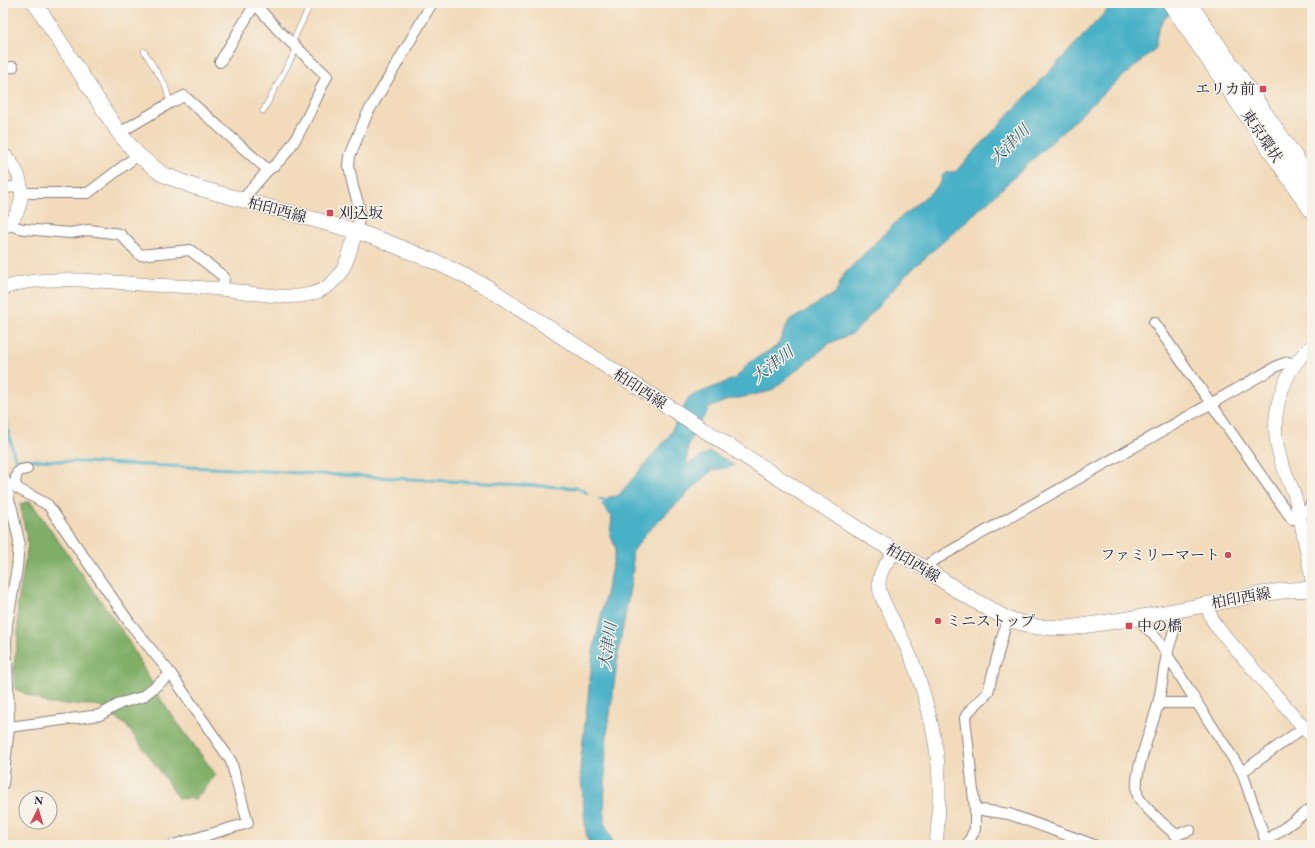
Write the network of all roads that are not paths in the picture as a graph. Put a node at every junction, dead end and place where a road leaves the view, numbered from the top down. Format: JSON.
{"nodes":[{"id":1,"x":35,"y":3,"type":"edge"},
{"id":2,"x":254,"y":3,"type":"edge"},
{"id":3,"x":310,"y":3,"type":"edge"},
{"id":4,"x":432,"y":3,"type":"edge"},
{"id":5,"x":1172,"y":3,"type":"edge"},
{"id":6,"x":1188,"y":3,"type":"edge"},
{"id":7,"x":1198,"y":30,"type":"junction"},
{"id":8,"x":294,"y":45,"type":"junction"},
{"id":9,"x":144,"y":50,"type":"dead end"},
{"id":10,"x":220,"y":62,"type":"dead end"},
{"id":11,"x":170,"y":103,"type":"junction"},
{"id":12,"x":263,"y":111,"type":"dead end"},
{"id":13,"x":119,"y":133,"type":"junction"},
{"id":14,"x":3,"y":154,"type":"edge"},
{"id":15,"x":138,"y":156,"type":"junction"},
{"id":16,"x":268,"y":170,"type":"junction"},
{"id":17,"x":1312,"y":183,"type":"edge"},
{"id":18,"x":3,"y":189,"type":"edge"},
{"id":19,"x":21,"y":189,"type":"junction"},
{"id":20,"x":242,"y":200,"type":"junction"},
{"id":21,"x":1312,"y":210,"type":"edge"},
{"id":22,"x":5,"y":227,"type":"edge"},
{"id":23,"x":356,"y":231,"type":"junction"},
{"id":24,"x":3,"y":289,"type":"edge"},
{"id":25,"x":223,"y":290,"type":"junction"},
{"id":26,"x":1154,"y":322,"type":"dead end"},
{"id":27,"x":1312,"y":346,"type":"edge"},
{"id":28,"x":1294,"y":366,"type":"junction"},
{"id":29,"x":1211,"y":403,"type":"junction"},
{"id":30,"x":27,"y":469,"type":"dead end"},
{"id":31,"x":7,"y":490,"type":"edge"},
{"id":32,"x":1312,"y":502,"type":"edge"},
{"id":33,"x":1300,"y":516,"type":"junction"},
{"id":34,"x":895,"y":552,"type":"junction"},
{"id":35,"x":926,"y":569,"type":"junction"},
{"id":36,"x":1312,"y":580,"type":"edge"},
{"id":37,"x":1312,"y":589,"type":"edge"},
{"id":38,"x":1206,"y":605,"type":"junction"},
{"id":39,"x":1176,"y":611,"type":"junction"},
{"id":40,"x":1142,"y":617,"type":"junction"},
{"id":41,"x":1007,"y":619,"type":"junction"},
{"id":42,"x":5,"y":624,"type":"edge"},
{"id":43,"x":1167,"y":655,"type":"junction"},
{"id":44,"x":170,"y":674,"type":"junction"},
{"id":45,"x":1159,"y":703,"type":"junction"},
{"id":46,"x":1197,"y":704,"type":"junction"},
{"id":47,"x":7,"y":726,"type":"edge"},
{"id":48,"x":1308,"y":732,"type":"edge"},
{"id":49,"x":1242,"y":772,"type":"junction"},
{"id":50,"x":3,"y":784,"type":"edge"},
{"id":51,"x":1312,"y":808,"type":"edge"},
{"id":52,"x":975,"y":809,"type":"junction"},
{"id":53,"x":1190,"y":830,"type":"dead end"},
{"id":54,"x":1266,"y":843,"type":"edge"},
{"id":55,"x":173,"y":845,"type":"edge"},
{"id":56,"x":936,"y":845,"type":"edge"},
{"id":57,"x":967,"y":845,"type":"edge"},
{"id":58,"x":1094,"y":845,"type":"edge"}],
"edges":[{"from":1,"to":13,"type":"main road","name":"柏印西線"},
{"from":2,"to":8,"type":"street"},
{"from":2,"to":10,"type":"street"},
{"from":3,"to":8,"type":"lane"},
{"from":4,"to":23,"type":"street"},
{"from":5,"to":7,"type":"highway","name":"東京環状"},
{"from":6,"to":7,"type":"highway","name":"東京環状"},
{"from":7,"to":17,"type":"highway","name":"東京環状"},
{"from":7,"to":21,"type":"highway","name":"東京環状"},
{"from":8,"to":12,"type":"lane"},
{"from":8,"to":16,"type":"street"},
{"from":9,"to":11,"type":"lane"},
{"from":11,"to":13,"type":"street"},
{"from":11,"to":16,"type":"street"},
{"from":13,"to":15,"type":"main road","name":"柏印西線"},
{"from":14,"to":19,"type":"street"},
{"from":15,"to":19,"type":"street"},
{"from":15,"to":20,"type":"main road","name":"柏印西線"},
{"from":16,"to":20,"type":"street"},
{"from":18,"to":19,"type":"street"},
{"from":19,"to":22,"type":"street"},
{"from":20,"to":23,"type":"main road","name":"柏印西線"},
{"from":22,"to":25,"type":"street"},
{"from":23,"to":25,"type":"street"},
{"from":23,"to":34,"type":"main road","name":"柏印西線"},
{"from":24,"to":25,"type":"street"},
{"from":26,"to":29,"type":"street"},
{"from":27,"to":28,"type":"street"},
{"from":28,"to":29,"type":"street"},
{"from":28,"to":33,"type":"street"},
{"from":29,"to":33,"type":"street"},
{"from":29,"to":35,"type":"street"},
{"from":30,"to":31,"type":"street"},
{"from":31,"to":42,"type":"street"},
{"from":31,"to":44,"type":"street"},
{"from":32,"to":33,"type":"street"},
{"from":33,"to":36,"type":"street"},
{"from":34,"to":35,"type":"main road","name":"柏印西線"},
{"from":34,"to":56,"type":"street"},
{"from":35,"to":41,"type":"main road","name":"柏印西線"},
{"from":37,"to":38,"type":"main road","name":"柏印西線"},
{"from":38,"to":39,"type":"main road","name":"柏印西線"},
{"from":38,"to":48,"type":"street"},
{"from":39,"to":40,"type":"main road","name":"柏印西線"},
{"from":39,"to":43,"type":"street"},
{"from":40,"to":41,"type":"main road","name":"柏印西線"},
{"from":40,"to":43,"type":"street"},
{"from":41,"to":52,"type":"street"},
{"from":42,"to":47,"type":"street"},
{"from":43,"to":45,"type":"street"},
{"from":43,"to":46,"type":"street"},
{"from":44,"to":47,"type":"street"},
{"from":44,"to":55,"type":"street"},
{"from":45,"to":46,"type":"street"},
{"from":45,"to":53,"type":"street"},
{"from":46,"to":49,"type":"street"},
{"from":47,"to":50,"type":"street"},
{"from":48,"to":49,"type":"street"},
{"from":49,"to":54,"type":"street"},
{"from":51,"to":54,"type":"street"},
{"from":52,"to":57,"type":"street"},
{"from":52,"to":58,"type":"street"}]}
